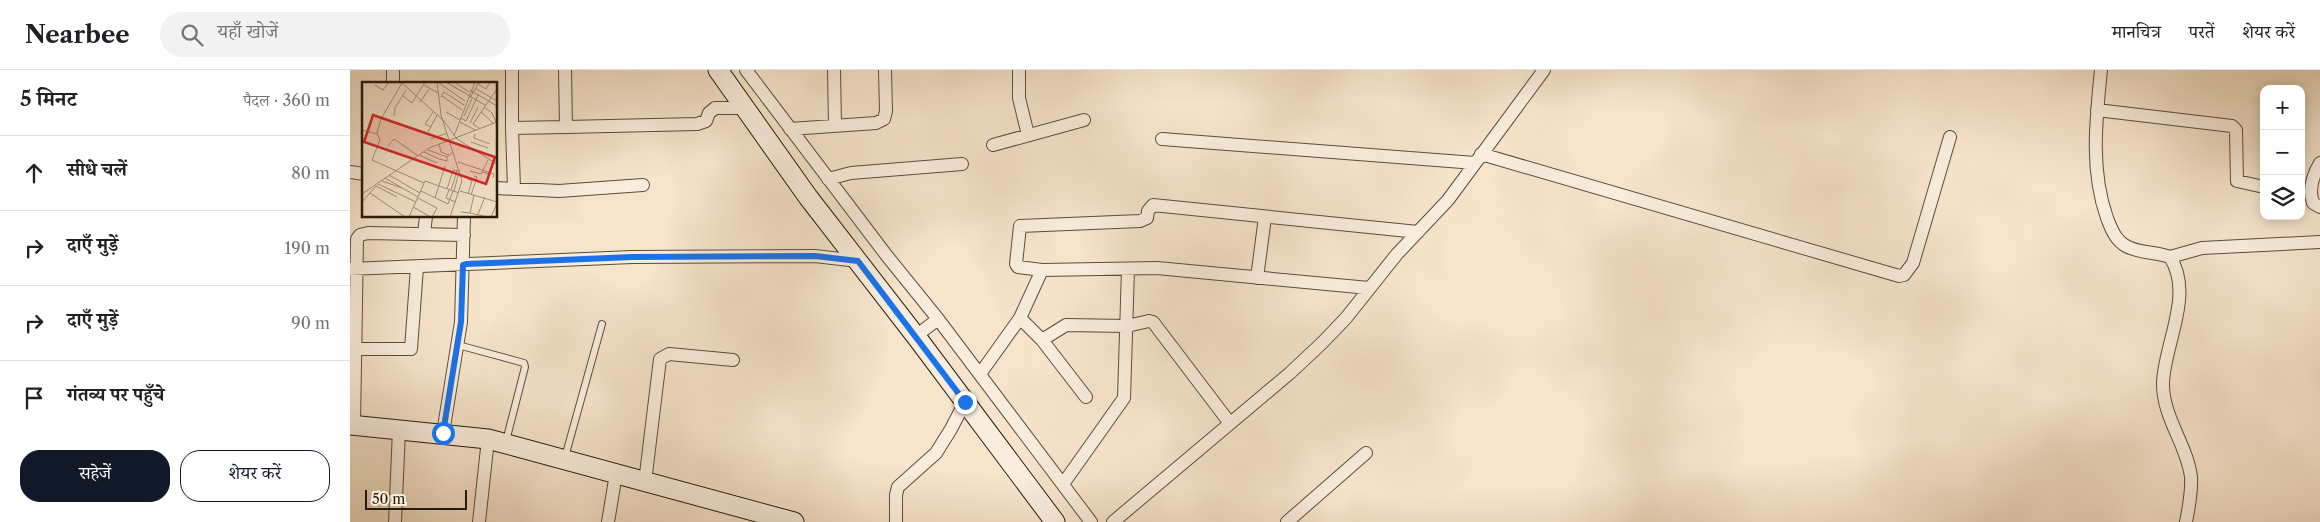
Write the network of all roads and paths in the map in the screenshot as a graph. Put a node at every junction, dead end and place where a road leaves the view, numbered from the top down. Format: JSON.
{"nodes":[{"id":1,"x":512,"y":70,"type":"edge"},
{"id":2,"x":565,"y":70,"type":"edge"},
{"id":3,"x":718,"y":70,"type":"edge"},
{"id":4,"x":746,"y":70,"type":"edge"},
{"id":5,"x":834,"y":70,"type":"edge"},
{"id":6,"x":885,"y":70,"type":"edge"},
{"id":7,"x":1019,"y":70,"type":"edge"},
{"id":8,"x":1544,"y":70,"type":"edge"},
{"id":9,"x":2101,"y":70,"type":"edge"},
{"id":10,"x":744,"y":108,"type":"junction"},
{"id":11,"x":2097,"y":110,"type":"junction"},
{"id":12,"x":1084,"y":120,"type":"dead end"},
{"id":13,"x":835,"y":125,"type":"junction"},
{"id":14,"x":566,"y":127,"type":"junction"},
{"id":15,"x":512,"y":128,"type":"junction"},
{"id":16,"x":790,"y":129,"type":"junction"},
{"id":17,"x":1028,"y":135,"type":"junction"},
{"id":18,"x":1950,"y":137,"type":"dead end"},
{"id":19,"x":1162,"y":139,"type":"dead end"},
{"id":20,"x":993,"y":145,"type":"dead end"},
{"id":21,"x":1478,"y":159,"type":"junction"},
{"id":22,"x":2320,"y":162,"type":"edge"},
{"id":23,"x":962,"y":164,"type":"dead end"},
{"id":24,"x":828,"y":179,"type":"junction"},
{"id":25,"x":643,"y":185,"type":"dead end"},
{"id":26,"x":2260,"y":186,"type":"edge"},
{"id":27,"x":498,"y":188,"type":"edge"},
{"id":28,"x":514,"y":189,"type":"junction"},
{"id":29,"x":2306,"y":194,"type":"edge"},
{"id":30,"x":2320,"y":207,"type":"edge"},
{"id":31,"x":1265,"y":217,"type":"junction"},
{"id":32,"x":426,"y":218,"type":"edge"},
{"id":33,"x":464,"y":218,"type":"edge"},
{"id":34,"x":1418,"y":232,"type":"junction"},
{"id":35,"x":424,"y":234,"type":"junction"},
{"id":36,"x":464,"y":235,"type":"junction"},
{"id":37,"x":2320,"y":242,"type":"edge"},
{"id":38,"x":2170,"y":257,"type":"junction"},
{"id":39,"x":858,"y":261,"type":"junction"},
{"id":40,"x":463,"y":265,"type":"junction"},
{"id":41,"x":417,"y":267,"type":"junction"},
{"id":42,"x":1128,"y":269,"type":"junction"},
{"id":43,"x":354,"y":270,"type":"edge"},
{"id":44,"x":1042,"y":270,"type":"junction"},
{"id":45,"x":1257,"y":278,"type":"junction"},
{"id":46,"x":1369,"y":288,"type":"junction"},
{"id":47,"x":1020,"y":318,"type":"junction"},
{"id":48,"x":602,"y":324,"type":"dead end"},
{"id":49,"x":1127,"y":326,"type":"junction"},
{"id":50,"x":928,"y":327,"type":"junction"},
{"id":51,"x":1042,"y":340,"type":"junction"},
{"id":52,"x":458,"y":345,"type":"junction"},
{"id":53,"x":352,"y":349,"type":"edge"},
{"id":54,"x":733,"y":360,"type":"dead end"},
{"id":55,"x":980,"y":374,"type":"junction"},
{"id":56,"x":1086,"y":397,"type":"dead end"},
{"id":57,"x":965,"y":402,"type":"junction"},
{"id":58,"x":1229,"y":422,"type":"junction"},
{"id":59,"x":352,"y":425,"type":"edge"},
{"id":60,"x":399,"y":430,"type":"junction"},
{"id":61,"x":443,"y":433,"type":"junction"},
{"id":62,"x":496,"y":441,"type":"junction"},
{"id":63,"x":1366,"y":453,"type":"dead end"},
{"id":64,"x":564,"y":460,"type":"junction"},
{"id":65,"x":616,"y":474,"type":"junction"},
{"id":66,"x":645,"y":482,"type":"junction"},
{"id":67,"x":1063,"y":484,"type":"junction"},
{"id":68,"x":783,"y":520,"type":"edge"},
{"id":69,"x":395,"y":522,"type":"edge"},
{"id":70,"x":479,"y":522,"type":"edge"},
{"id":71,"x":608,"y":522,"type":"edge"},
{"id":72,"x":896,"y":522,"type":"edge"},
{"id":73,"x":1055,"y":522,"type":"edge"},
{"id":74,"x":1091,"y":522,"type":"edge"},
{"id":75,"x":1112,"y":522,"type":"edge"},
{"id":76,"x":1287,"y":522,"type":"edge"},
{"id":77,"x":2186,"y":522,"type":"edge"}],
"edges":[{"from":1,"to":15,"type":"street"},
{"from":2,"to":14,"type":"street"},
{"from":3,"to":10,"type":"street"},
{"from":4,"to":16,"type":"street"},
{"from":5,"to":13,"type":"street"},
{"from":6,"to":13,"type":"street"},
{"from":7,"to":17,"type":"street"},
{"from":8,"to":21,"type":"street"},
{"from":9,"to":11,"type":"street"},
{"from":10,"to":14,"type":"street"},
{"from":10,"to":39,"type":"street"},
{"from":11,"to":26,"type":"street"},
{"from":11,"to":38,"type":"street"},
{"from":12,"to":17,"type":"street"},
{"from":13,"to":16,"type":"street"},
{"from":14,"to":15,"type":"street"},
{"from":15,"to":28,"type":"street"},
{"from":16,"to":24,"type":"street"},
{"from":17,"to":20,"type":"street"},
{"from":18,"to":21,"type":"street"},
{"from":19,"to":21,"type":"street"},
{"from":21,"to":34,"type":"street"},
{"from":22,"to":29,"type":"street"},
{"from":23,"to":24,"type":"street"},
{"from":24,"to":50,"type":"street"},
{"from":25,"to":28,"type":"street"},
{"from":27,"to":28,"type":"street"},
{"from":29,"to":30,"type":"street"},
{"from":31,"to":34,"type":"street"},
{"from":31,"to":44,"type":"street"},
{"from":31,"to":45,"type":"street"},
{"from":32,"to":35,"type":"street"},
{"from":33,"to":36,"type":"street"},
{"from":34,"to":46,"type":"street"},
{"from":35,"to":36,"type":"street"},
{"from":35,"to":43,"type":"street"},
{"from":36,"to":40,"type":"street"},
{"from":37,"to":38,"type":"street"},
{"from":38,"to":77,"type":"street"},
{"from":39,"to":40,"type":"street"},
{"from":39,"to":50,"type":"street"},
{"from":40,"to":41,"type":"street"},
{"from":40,"to":52,"type":"street"},
{"from":41,"to":43,"type":"street"},
{"from":41,"to":53,"type":"street"},
{"from":42,"to":44,"type":"street"},
{"from":42,"to":45,"type":"street"},
{"from":42,"to":49,"type":"street"},
{"from":43,"to":53,"type":"street"},
{"from":44,"to":47,"type":"street"},
{"from":45,"to":46,"type":"street"},
{"from":46,"to":58,"type":"street"},
{"from":47,"to":51,"type":"street"},
{"from":47,"to":55,"type":"street"},
{"from":48,"to":64,"type":"lane"},
{"from":49,"to":51,"type":"street"},
{"from":49,"to":58,"type":"street"},
{"from":49,"to":67,"type":"street"},
{"from":50,"to":55,"type":"street"},
{"from":50,"to":57,"type":"street"},
{"from":51,"to":56,"type":"street"},
{"from":52,"to":61,"type":"street"},
{"from":52,"to":62,"type":"lane"},
{"from":53,"to":59,"type":"street"},
{"from":54,"to":66,"type":"street"},
{"from":55,"to":67,"type":"street"},
{"from":57,"to":72,"type":"street"},
{"from":57,"to":73,"type":"street"},
{"from":58,"to":75,"type":"street"},
{"from":59,"to":60,"type":"street"},
{"from":60,"to":61,"type":"street"},
{"from":60,"to":69,"type":"street"},
{"from":61,"to":62,"type":"street"},
{"from":62,"to":64,"type":"street"},
{"from":62,"to":70,"type":"street"},
{"from":63,"to":76,"type":"street"},
{"from":64,"to":65,"type":"street"},
{"from":65,"to":66,"type":"street"},
{"from":65,"to":71,"type":"street"},
{"from":66,"to":68,"type":"street"},
{"from":67,"to":74,"type":"street"}]}
